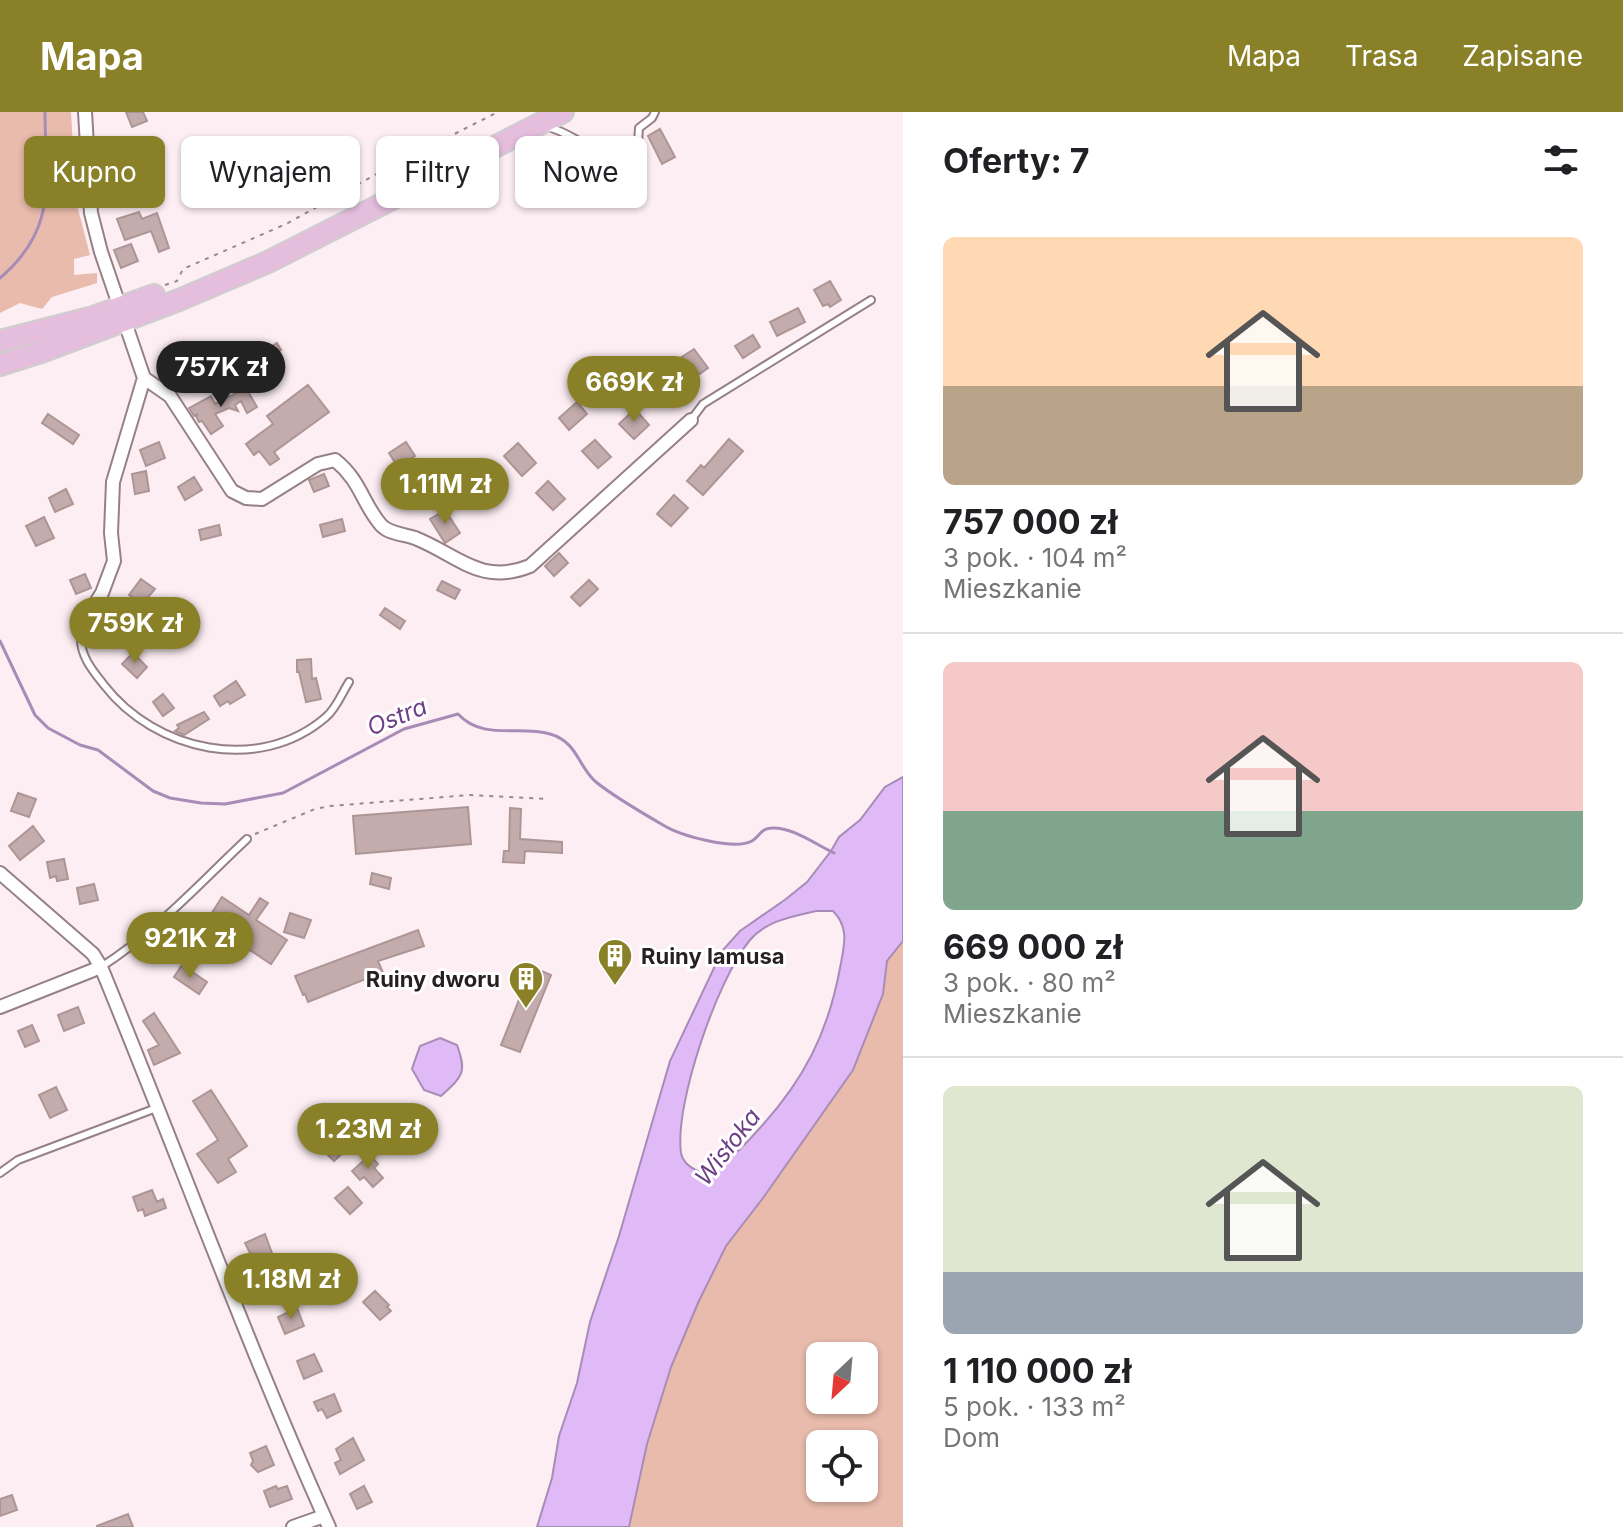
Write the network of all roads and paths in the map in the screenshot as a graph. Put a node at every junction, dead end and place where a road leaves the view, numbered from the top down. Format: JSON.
{"nodes":[{"id":1,"x":85,"y":112,"type":"edge"},
{"id":2,"x":498,"y":112,"type":"edge"},
{"id":3,"x":563,"y":112,"type":"edge"},
{"id":4,"x":655,"y":112,"type":"edge"},
{"id":5,"x":537,"y":118,"type":"edge"},
{"id":6,"x":162,"y":286,"type":"dead end"},
{"id":7,"x":871,"y":300,"type":"dead end"},
{"id":8,"x":122,"y":314,"type":"junction"},
{"id":9,"x":0,"y":341,"type":"edge"},
{"id":10,"x":0,"y":365,"type":"edge"},
{"id":11,"x":144,"y":378,"type":"junction"},
{"id":12,"x":691,"y":420,"type":"joint"},
{"id":13,"x":92,"y":609,"type":"joint"},
{"id":14,"x":349,"y":682,"type":"dead end"},
{"id":15,"x":549,"y":799,"type":"dead end"},
{"id":16,"x":247,"y":839,"type":"joint"},
{"id":17,"x":3,"y":879,"type":"edge"},
{"id":18,"x":101,"y":967,"type":"junction"},
{"id":19,"x":0,"y":1007,"type":"edge"},
{"id":20,"x":159,"y":1107,"type":"junction"},
{"id":21,"x":0,"y":1173,"type":"edge"},
{"id":22,"x":326,"y":1521,"type":"edge"},
{"id":23,"x":293,"y":1527,"type":"edge"}],
"edges":[{"from":1,"to":8,"type":"street"},
{"from":2,"to":6,"type":"path"},
{"from":3,"to":5,"type":"main road"},
{"from":4,"to":5,"type":"lane"},
{"from":5,"to":8,"type":"main road"},
{"from":7,"to":12,"type":"lane"},
{"from":8,"to":9,"type":"main road"},
{"from":8,"to":10,"type":"main road"},
{"from":8,"to":11,"type":"street"},
{"from":11,"to":12,"type":"street"},
{"from":11,"to":13,"type":"street"},
{"from":13,"to":14,"type":"lane"},
{"from":15,"to":16,"type":"path"},
{"from":16,"to":18,"type":"lane"},
{"from":17,"to":18,"type":"street"},
{"from":18,"to":19,"type":"street"},
{"from":18,"to":20,"type":"street"},
{"from":20,"to":21,"type":"lane"},
{"from":20,"to":22,"type":"street"},
{"from":22,"to":23,"type":"street"}]}
